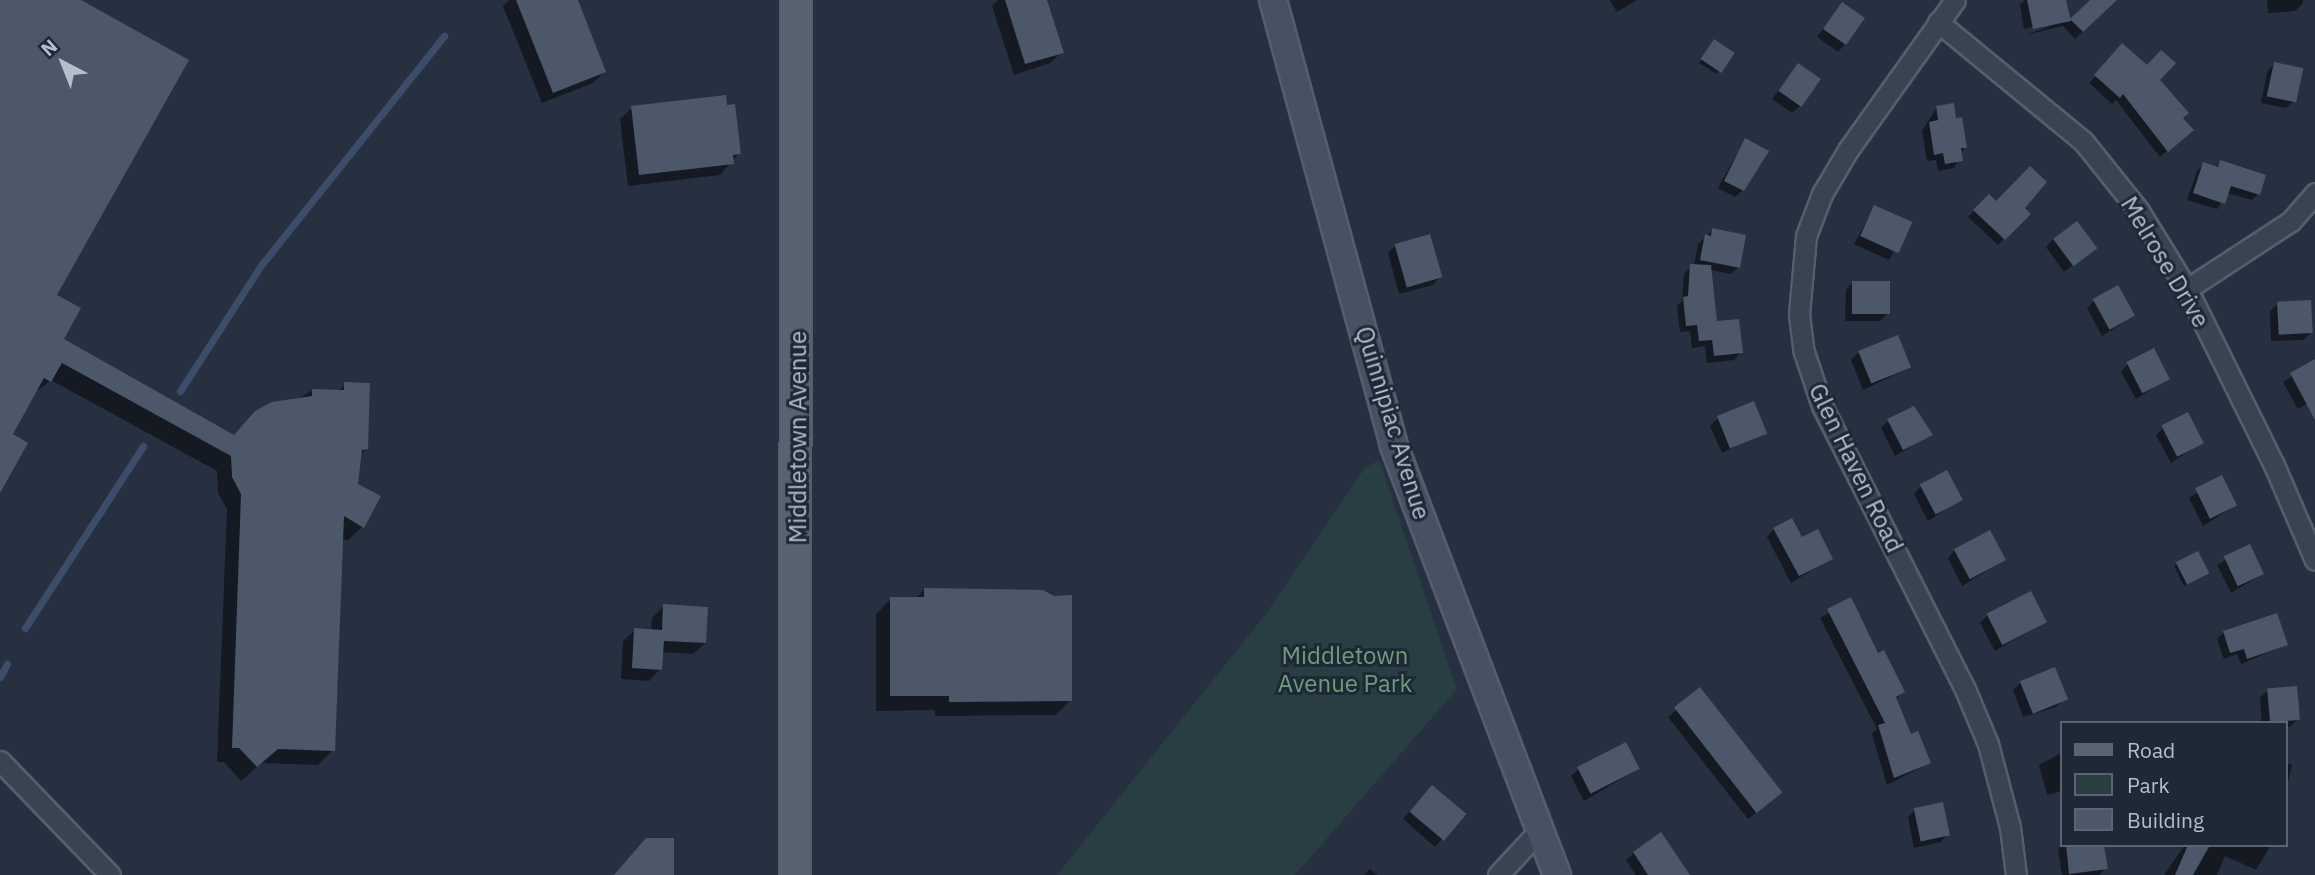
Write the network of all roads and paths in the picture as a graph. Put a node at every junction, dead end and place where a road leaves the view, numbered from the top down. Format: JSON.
{"nodes":[{"id":1,"x":796,"y":0,"type":"edge"},
{"id":2,"x":1273,"y":0,"type":"edge"},
{"id":3,"x":1955,"y":0,"type":"edge"},
{"id":4,"x":1938,"y":22,"type":"junction"},
{"id":5,"x":2315,"y":193,"type":"edge"},
{"id":6,"x":2187,"y":289,"type":"junction"},
{"id":7,"x":2315,"y":560,"type":"edge"},
{"id":8,"x":0,"y":761,"type":"edge"},
{"id":9,"x":1538,"y":832,"type":"junction"},
{"id":10,"x":110,"y":875,"type":"edge"},
{"id":11,"x":795,"y":875,"type":"edge"},
{"id":12,"x":1498,"y":875,"type":"edge"},
{"id":13,"x":1557,"y":875,"type":"edge"},
{"id":14,"x":2016,"y":875,"type":"edge"}],
"edges":[{"from":1,"to":11,"type":"main road","name":"Middletown Avenue"},
{"from":2,"to":9,"type":"main road","name":"Quinnipiac Avenue"},
{"from":3,"to":4,"type":"street","name":"Glen Haven Road"},
{"from":4,"to":6,"type":"street","name":"Melrose Drive"},
{"from":4,"to":14,"type":"street","name":"Glen Haven Road"},
{"from":5,"to":6,"type":"street"},
{"from":6,"to":7,"type":"street","name":"Melrose Drive"},
{"from":8,"to":10,"type":"street"},
{"from":9,"to":12,"type":"street"},
{"from":9,"to":13,"type":"main road","name":"Quinnipiac Avenue"}]}
